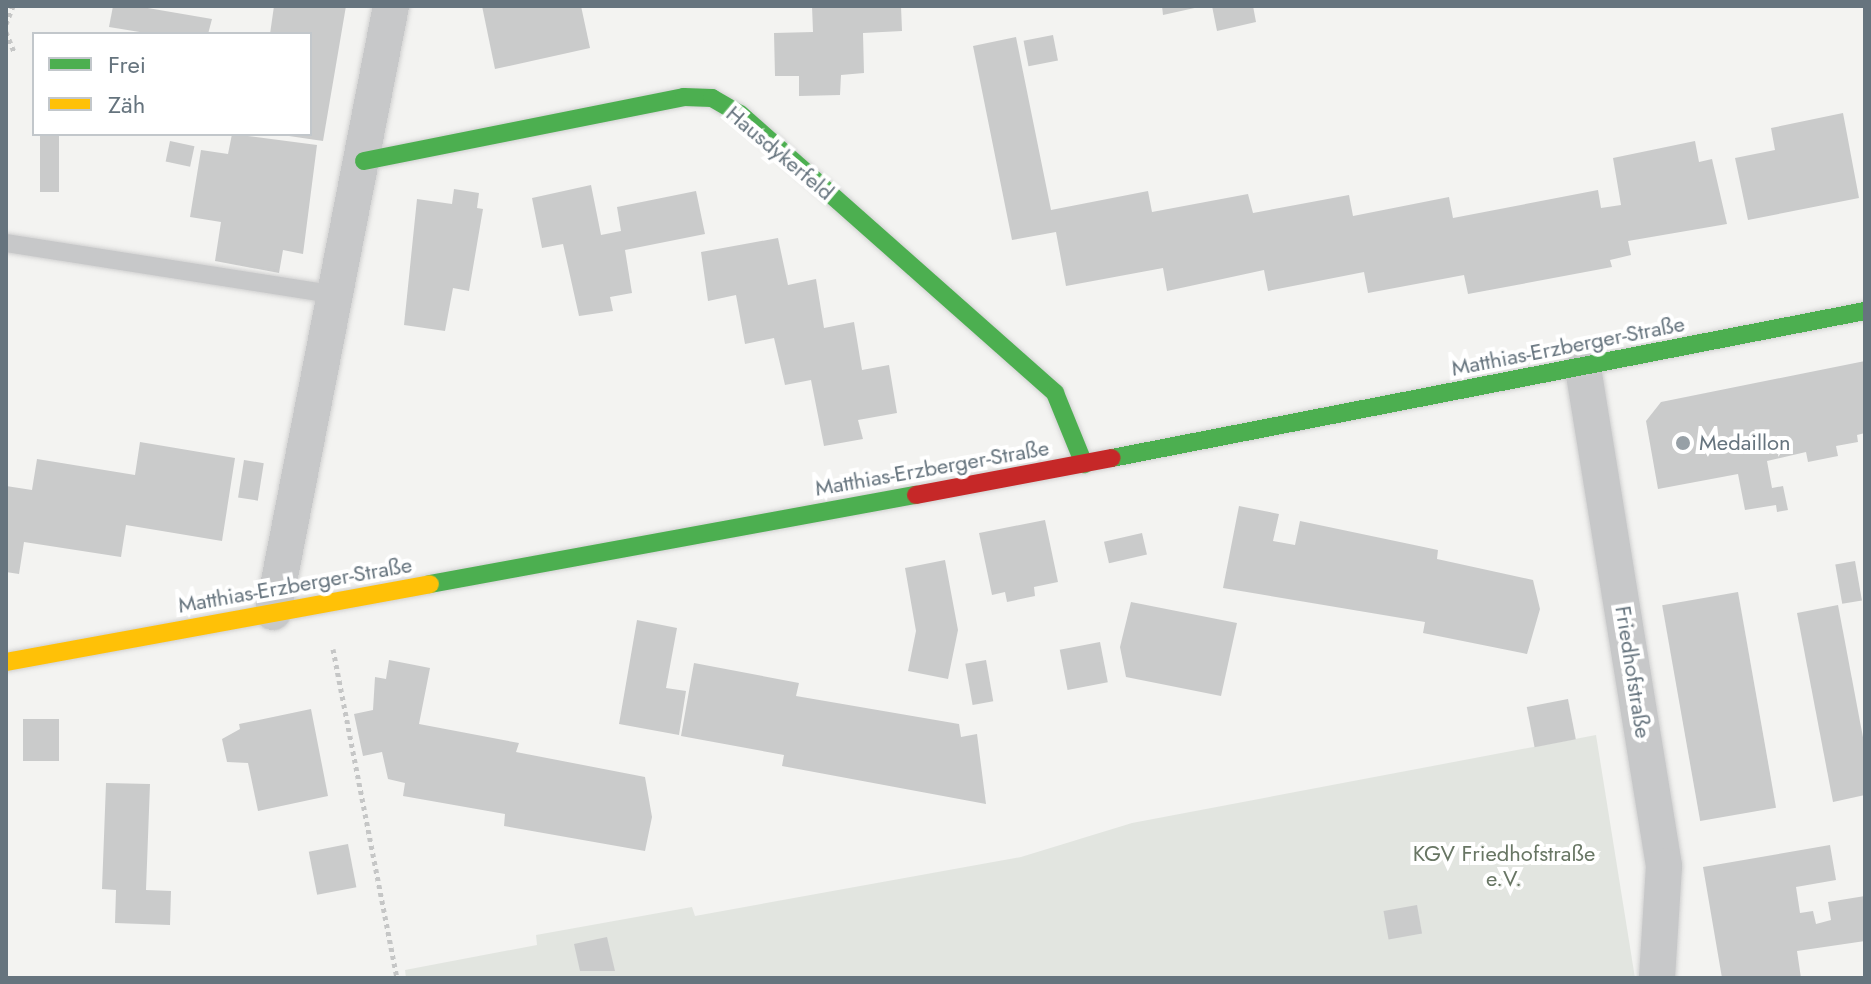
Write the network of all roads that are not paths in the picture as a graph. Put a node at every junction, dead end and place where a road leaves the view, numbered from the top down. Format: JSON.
{"nodes":[{"id":1,"x":391,"y":6,"type":"edge"},
{"id":2,"x":364,"y":161,"type":"junction"},
{"id":3,"x":6,"y":243,"type":"edge"},
{"id":4,"x":339,"y":295,"type":"junction"},
{"id":5,"x":1865,"y":311,"type":"edge"},
{"id":6,"x":1583,"y":368,"type":"junction"},
{"id":7,"x":1084,"y":464,"type":"junction"},
{"id":8,"x":273,"y":612,"type":"junction"},
{"id":9,"x":6,"y":662,"type":"edge"},
{"id":10,"x":1657,"y":978,"type":"edge"}],
"edges":[{"from":1,"to":2,"type":"street"},
{"from":2,"to":4,"type":"street"},
{"from":2,"to":7,"type":"street","name":"Hausdykerfeld"},
{"from":3,"to":4,"type":"lane"},
{"from":4,"to":8,"type":"street"},
{"from":5,"to":6,"type":"street","name":"Matthias-Erzberger-Straße"},
{"from":6,"to":7,"type":"street","name":"Matthias-Erzberger-Straße"},
{"from":6,"to":10,"type":"street","name":"Friedhofstraße"},
{"from":7,"to":8,"type":"street","name":"Matthias-Erzberger-Straße"},
{"from":8,"to":9,"type":"street","name":"Matthias-Erzberger-Straße"}]}
